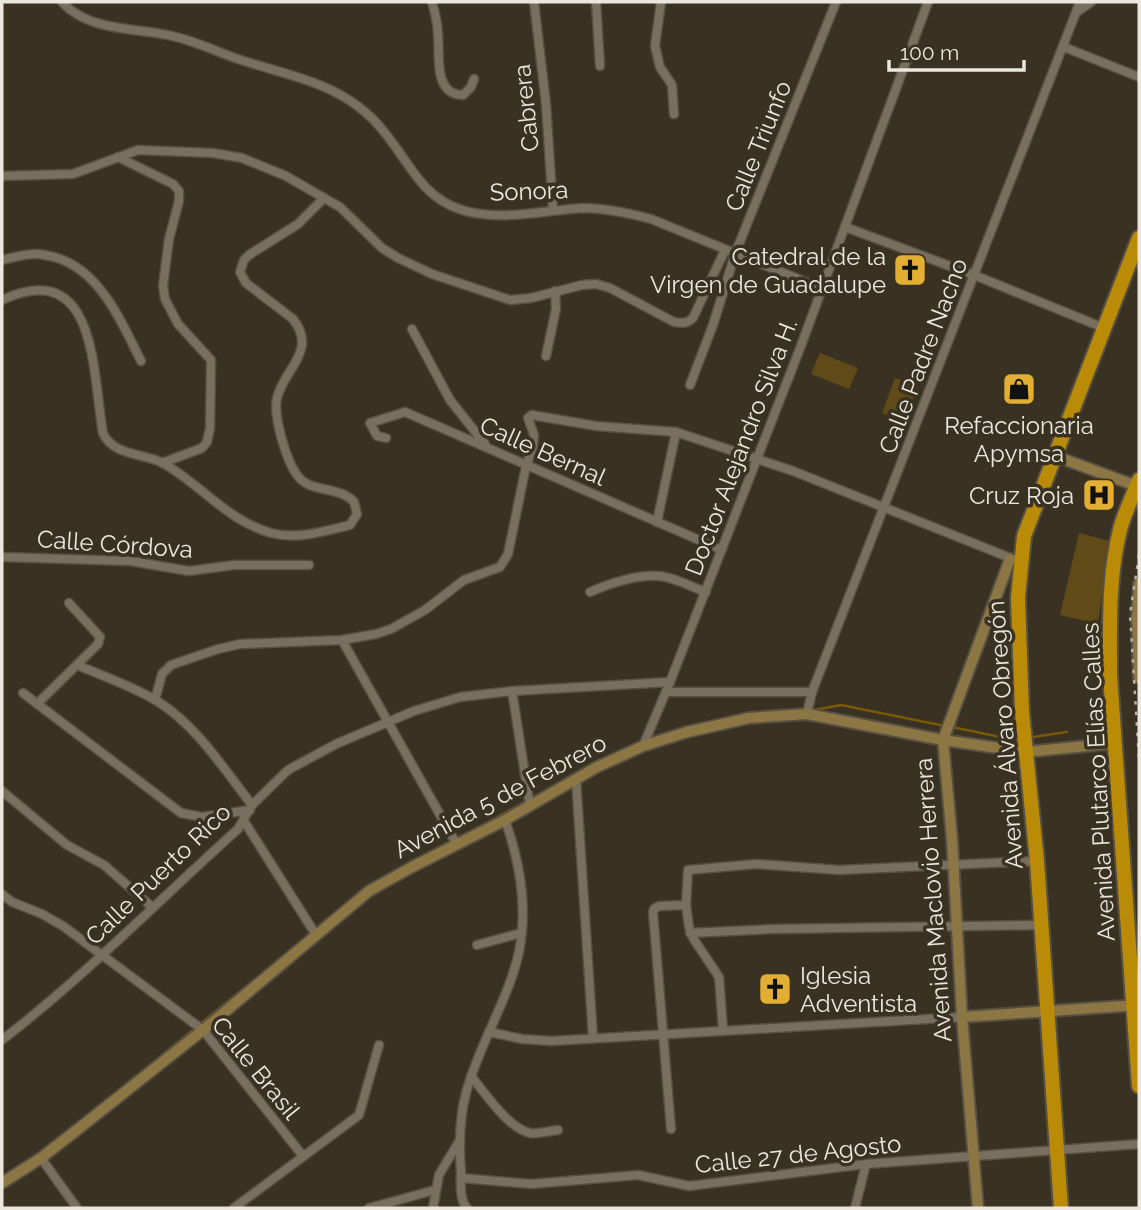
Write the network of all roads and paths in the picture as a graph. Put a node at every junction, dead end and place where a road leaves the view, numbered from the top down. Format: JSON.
{"nodes":[{"id":1,"x":62,"y":2,"type":"edge"},
{"id":2,"x":432,"y":2,"type":"edge"},
{"id":3,"x":534,"y":2,"type":"edge"},
{"id":4,"x":596,"y":2,"type":"edge"},
{"id":5,"x":661,"y":2,"type":"edge"},
{"id":6,"x":835,"y":2,"type":"edge"},
{"id":7,"x":928,"y":2,"type":"edge"},
{"id":8,"x":1080,"y":2,"type":"edge"},
{"id":9,"x":1091,"y":2,"type":"edge"},
{"id":10,"x":1077,"y":12,"type":"junction"},
{"id":11,"x":1064,"y":47,"type":"junction"},
{"id":12,"x":600,"y":66,"type":"dead end"},
{"id":13,"x":1139,"y":77,"type":"edge"},
{"id":14,"x":474,"y":79,"type":"dead end"},
{"id":15,"x":674,"y":114,"type":"dead end"},
{"id":16,"x":118,"y":157,"type":"junction"},
{"id":17,"x":2,"y":176,"type":"edge"},
{"id":18,"x":324,"y":198,"type":"junction"},
{"id":19,"x":553,"y":210,"type":"junction"},
{"id":20,"x":845,"y":227,"type":"junction"},
{"id":21,"x":1139,"y":238,"type":"edge"},
{"id":22,"x":725,"y":250,"type":"junction"},
{"id":23,"x":736,"y":254,"type":"junction"},
{"id":24,"x":2,"y":260,"type":"edge"},
{"id":25,"x":974,"y":275,"type":"junction"},
{"id":26,"x":822,"y":289,"type":"junction"},
{"id":27,"x":555,"y":291,"type":"junction"},
{"id":28,"x":2,"y":300,"type":"edge"},
{"id":29,"x":1104,"y":328,"type":"junction"},
{"id":30,"x":412,"y":329,"type":"dead end"},
{"id":31,"x":547,"y":356,"type":"dead end"},
{"id":32,"x":141,"y":361,"type":"dead end"},
{"id":33,"x":690,"y":385,"type":"dead end"},
{"id":34,"x":676,"y":432,"type":"junction"},
{"id":35,"x":386,"y":438,"type":"dead end"},
{"id":36,"x":487,"y":447,"type":"junction"},
{"id":37,"x":1055,"y":456,"type":"junction"},
{"id":38,"x":756,"y":459,"type":"junction"},
{"id":39,"x":162,"y":463,"type":"junction"},
{"id":40,"x":526,"y":466,"type":"junction"},
{"id":41,"x":1138,"y":484,"type":"edge"},
{"id":42,"x":885,"y":508,"type":"junction"},
{"id":43,"x":657,"y":522,"type":"junction"},
{"id":44,"x":722,"y":550,"type":"junction"},
{"id":45,"x":2,"y":557,"type":"edge"},
{"id":46,"x":1015,"y":560,"type":"junction"},
{"id":47,"x":309,"y":565,"type":"dead end"},
{"id":48,"x":1139,"y":584,"type":"edge"},
{"id":49,"x":590,"y":592,"type":"dead end"},
{"id":50,"x":705,"y":592,"type":"junction"},
{"id":51,"x":69,"y":603,"type":"dead end"},
{"id":52,"x":1138,"y":616,"type":"edge"},
{"id":53,"x":342,"y":639,"type":"junction"},
{"id":54,"x":77,"y":665,"type":"junction"},
{"id":55,"x":1139,"y":678,"type":"edge"},
{"id":56,"x":670,"y":682,"type":"junction"},
{"id":57,"x":512,"y":691,"type":"junction"},
{"id":58,"x":666,"y":692,"type":"junction"},
{"id":59,"x":812,"y":692,"type":"junction"},
{"id":60,"x":23,"y":693,"type":"dead end"},
{"id":61,"x":155,"y":700,"type":"junction"},
{"id":62,"x":37,"y":704,"type":"junction"},
{"id":63,"x":807,"y":714,"type":"junction"},
{"id":64,"x":388,"y":722,"type":"junction"},
{"id":65,"x":943,"y":740,"type":"junction"},
{"id":66,"x":1116,"y":743,"type":"junction"},
{"id":67,"x":643,"y":746,"type":"junction"},
{"id":68,"x":1026,"y":752,"type":"junction"},
{"id":69,"x":576,"y":779,"type":"junction"},
{"id":70,"x":2,"y":791,"type":"edge"},
{"id":71,"x":530,"y":806,"type":"junction"},
{"id":72,"x":251,"y":807,"type":"junction"},
{"id":73,"x":505,"y":820,"type":"junction"},
{"id":74,"x":244,"y":821,"type":"junction"},
{"id":75,"x":457,"y":845,"type":"junction"},
{"id":76,"x":1037,"y":861,"type":"junction"},
{"id":77,"x":953,"y":866,"type":"junction"},
{"id":78,"x":2,"y":894,"type":"edge"},
{"id":79,"x":686,"y":905,"type":"junction"},
{"id":80,"x":152,"y":907,"type":"junction"},
{"id":81,"x":1041,"y":925,"type":"junction"},
{"id":82,"x":956,"y":926,"type":"junction"},
{"id":83,"x":522,"y":933,"type":"junction"},
{"id":84,"x":690,"y":933,"type":"junction"},
{"id":85,"x":316,"y":935,"type":"junction"},
{"id":86,"x":477,"y":946,"type":"dead end"},
{"id":87,"x":102,"y":955,"type":"junction"},
{"id":88,"x":1137,"y":1006,"type":"edge"},
{"id":89,"x":1046,"y":1012,"type":"junction"},
{"id":90,"x":962,"y":1017,"type":"junction"},
{"id":91,"x":203,"y":1030,"type":"junction"},
{"id":92,"x":723,"y":1030,"type":"junction"},
{"id":93,"x":489,"y":1032,"type":"junction"},
{"id":94,"x":663,"y":1033,"type":"junction"},
{"id":95,"x":593,"y":1038,"type":"junction"},
{"id":96,"x":2,"y":1040,"type":"edge"},
{"id":97,"x":379,"y":1045,"type":"dead end"},
{"id":98,"x":471,"y":1076,"type":"junction"},
{"id":99,"x":1139,"y":1086,"type":"edge"},
{"id":100,"x":671,"y":1129,"type":"dead end"},
{"id":101,"x":558,"y":1130,"type":"dead end"},
{"id":102,"x":459,"y":1141,"type":"junction"},
{"id":103,"x":1139,"y":1144,"type":"edge"},
{"id":104,"x":1057,"y":1150,"type":"junction"},
{"id":105,"x":303,"y":1156,"type":"junction"},
{"id":106,"x":973,"y":1156,"type":"junction"},
{"id":107,"x":41,"y":1158,"type":"junction"},
{"id":108,"x":866,"y":1164,"type":"junction"},
{"id":109,"x":461,"y":1178,"type":"junction"},
{"id":110,"x":2,"y":1183,"type":"edge"},
{"id":111,"x":435,"y":1190,"type":"junction"},
{"id":112,"x":77,"y":1208,"type":"edge"},
{"id":113,"x":234,"y":1208,"type":"edge"},
{"id":114,"x":369,"y":1208,"type":"edge"},
{"id":115,"x":433,"y":1208,"type":"edge"},
{"id":116,"x":467,"y":1208,"type":"edge"},
{"id":117,"x":855,"y":1208,"type":"edge"},
{"id":118,"x":978,"y":1208,"type":"edge"},
{"id":119,"x":1060,"y":1208,"type":"edge"}],
"edges":[{"from":1,"to":19,"type":"street","name":"Sonora"},
{"from":2,"to":14,"type":"street"},
{"from":3,"to":19,"type":"street","name":"Cabrera"},
{"from":4,"to":12,"type":"street"},
{"from":5,"to":15,"type":"street"},
{"from":6,"to":23,"type":"street","name":"Calle Triunfo"},
{"from":7,"to":20,"type":"street","name":"Doctor Alejandro Silva H."},
{"from":8,"to":10,"type":"street","name":"Calle Padre Nacho"},
{"from":9,"to":10,"type":"street"},
{"from":10,"to":11,"type":"street","name":"Calle Padre Nacho"},
{"from":11,"to":13,"type":"street"},
{"from":11,"to":25,"type":"street","name":"Calle Padre Nacho"},
{"from":16,"to":17,"type":"street"},
{"from":16,"to":18,"type":"street"},
{"from":16,"to":39,"type":"street"},
{"from":18,"to":27,"type":"street"},
{"from":18,"to":39,"type":"street"},
{"from":19,"to":22,"type":"street","name":"Sonora"},
{"from":20,"to":25,"type":"street"},
{"from":20,"to":26,"type":"street","name":"Doctor Alejandro Silva H."},
{"from":21,"to":29,"type":"highway","name":"Avenida Álvaro Obregón"},
{"from":22,"to":23,"type":"street","name":"Sonora"},
{"from":22,"to":27,"type":"street"},
{"from":23,"to":26,"type":"street","name":"Sonora"},
{"from":23,"to":33,"type":"street","name":"Calle Triunfo"},
{"from":24,"to":32,"type":"street"},
{"from":25,"to":29,"type":"street"},
{"from":25,"to":42,"type":"street","name":"Calle Padre Nacho"},
{"from":26,"to":38,"type":"street","name":"Doctor Alejandro Silva H."},
{"from":27,"to":31,"type":"street"},
{"from":28,"to":39,"type":"street"},
{"from":29,"to":37,"type":"highway","name":"Avenida Álvaro Obregón"},
{"from":30,"to":36,"type":"street"},
{"from":34,"to":38,"type":"street"},
{"from":34,"to":40,"type":"street"},
{"from":34,"to":43,"type":"street"},
{"from":35,"to":36,"type":"street","name":"Calle Bernal"},
{"from":36,"to":40,"type":"street","name":"Calle Bernal"},
{"from":37,"to":41,"type":"street"},
{"from":37,"to":46,"type":"highway","name":"Avenida Álvaro Obregón"},
{"from":38,"to":42,"type":"street"},
{"from":38,"to":44,"type":"street","name":"Doctor Alejandro Silva H."},
{"from":40,"to":43,"type":"street","name":"Calle Bernal"},
{"from":40,"to":53,"type":"street"},
{"from":41,"to":66,"type":"highway","name":"Avenida Plutarco Elías Calles"},
{"from":42,"to":46,"type":"street"},
{"from":42,"to":59,"type":"street","name":"Calle Padre Nacho"},
{"from":43,"to":44,"type":"street","name":"Calle Bernal"},
{"from":44,"to":50,"type":"street","name":"Doctor Alejandro Silva H."},
{"from":45,"to":47,"type":"street","name":"Calle Córdova"},
{"from":46,"to":65,"type":"street","name":"Avenida Maclovio Herrera"},
{"from":46,"to":68,"type":"highway","name":"Avenida Álvaro Obregón"},
{"from":48,"to":52,"type":"street"},
{"from":49,"to":50,"type":"street"},
{"from":50,"to":56,"type":"street","name":"Doctor Alejandro Silva H."},
{"from":51,"to":54,"type":"street"},
{"from":52,"to":55,"type":"street"},
{"from":53,"to":61,"type":"street"},
{"from":53,"to":64,"type":"street"},
{"from":54,"to":61,"type":"street"},
{"from":54,"to":62,"type":"street"},
{"from":56,"to":57,"type":"street","name":"Calle Puerto Rico"},
{"from":56,"to":58,"type":"street","name":"Doctor Alejandro Silva H."},
{"from":57,"to":64,"type":"street","name":"Calle Puerto Rico"},
{"from":57,"to":71,"type":"street"},
{"from":58,"to":59,"type":"street"},
{"from":58,"to":67,"type":"street","name":"Doctor Alejandro Silva H."},
{"from":59,"to":63,"type":"street","name":"Calle Padre Nacho"},
{"from":60,"to":62,"type":"street"},
{"from":61,"to":72,"type":"street"},
{"from":62,"to":72,"type":"street"},
{"from":63,"to":65,"type":"street","name":"Avenida 5 de Febrero"},
{"from":63,"to":67,"type":"street","name":"Avenida 5 de Febrero"},
{"from":64,"to":72,"type":"street","name":"Calle Puerto Rico"},
{"from":64,"to":75,"type":"street"},
{"from":65,"to":68,"type":"street","name":"Avenida 5 de Febrero"},
{"from":65,"to":77,"type":"street","name":"Avenida Maclovio Herrera"},
{"from":66,"to":68,"type":"street","name":"Avenida 5 de Febrero"},
{"from":66,"to":88,"type":"highway","name":"Avenida Plutarco Elías Calles"},
{"from":67,"to":69,"type":"street","name":"Avenida 5 de Febrero"},
{"from":68,"to":76,"type":"highway","name":"Avenida Álvaro Obregón"},
{"from":69,"to":71,"type":"street","name":"Avenida 5 de Febrero"},
{"from":69,"to":95,"type":"street"},
{"from":70,"to":80,"type":"street"},
{"from":71,"to":73,"type":"street","name":"Avenida 5 de Febrero"},
{"from":72,"to":74,"type":"street","name":"Calle Puerto Rico"},
{"from":73,"to":75,"type":"street","name":"Avenida 5 de Febrero"},
{"from":73,"to":83,"type":"street"},
{"from":74,"to":80,"type":"street","name":"Calle Puerto Rico"},
{"from":74,"to":85,"type":"street"},
{"from":75,"to":85,"type":"street","name":"Avenida 5 de Febrero"},
{"from":76,"to":77,"type":"street"},
{"from":76,"to":81,"type":"highway","name":"Avenida Álvaro Obregón"},
{"from":77,"to":79,"type":"street"},
{"from":77,"to":82,"type":"street","name":"Avenida Maclovio Herrera"},
{"from":78,"to":87,"type":"street","name":"Calle Brasil"},
{"from":79,"to":84,"type":"street"},
{"from":79,"to":94,"type":"street"},
{"from":80,"to":87,"type":"street","name":"Calle Puerto Rico"},
{"from":81,"to":82,"type":"street"},
{"from":81,"to":89,"type":"highway","name":"Avenida Álvaro Obregón"},
{"from":82,"to":84,"type":"street"},
{"from":82,"to":90,"type":"street","name":"Avenida Maclovio Herrera"},
{"from":83,"to":86,"type":"street"},
{"from":83,"to":93,"type":"street"},
{"from":84,"to":92,"type":"street"},
{"from":85,"to":91,"type":"street","name":"Avenida 5 de Febrero"},
{"from":87,"to":91,"type":"street","name":"Calle Brasil"},
{"from":87,"to":96,"type":"street","name":"Calle Puerto Rico"},
{"from":88,"to":89,"type":"street"},
{"from":88,"to":99,"type":"highway","name":"Avenida Plutarco Elías Calles"},
{"from":89,"to":90,"type":"street"},
{"from":89,"to":104,"type":"highway","name":"Avenida Álvaro Obregón"},
{"from":90,"to":92,"type":"street"},
{"from":90,"to":106,"type":"street","name":"Avenida Maclovio Herrera"},
{"from":91,"to":105,"type":"street","name":"Calle Brasil"},
{"from":91,"to":107,"type":"street","name":"Avenida 5 de Febrero"},
{"from":92,"to":94,"type":"street"},
{"from":93,"to":95,"type":"street"},
{"from":93,"to":98,"type":"street"},
{"from":94,"to":95,"type":"street"},
{"from":94,"to":100,"type":"street"},
{"from":97,"to":105,"type":"street"},
{"from":98,"to":101,"type":"street"},
{"from":98,"to":102,"type":"street"},
{"from":102,"to":109,"type":"street"},
{"from":102,"to":111,"type":"street"},
{"from":103,"to":104,"type":"street","name":"Calle 27 de Agosto"},
{"from":104,"to":106,"type":"street","name":"Calle 27 de Agosto"},
{"from":104,"to":119,"type":"highway","name":"Avenida Álvaro Obregón"},
{"from":105,"to":113,"type":"street"},
{"from":106,"to":108,"type":"street","name":"Calle 27 de Agosto"},
{"from":106,"to":118,"type":"street","name":"Avenida Maclovio Herrera"},
{"from":107,"to":110,"type":"street","name":"Avenida 5 de Febrero"},
{"from":107,"to":112,"type":"street"},
{"from":108,"to":109,"type":"street","name":"Calle 27 de Agosto"},
{"from":108,"to":117,"type":"street"},
{"from":109,"to":116,"type":"street"},
{"from":111,"to":114,"type":"street"},
{"from":111,"to":115,"type":"street"}]}
